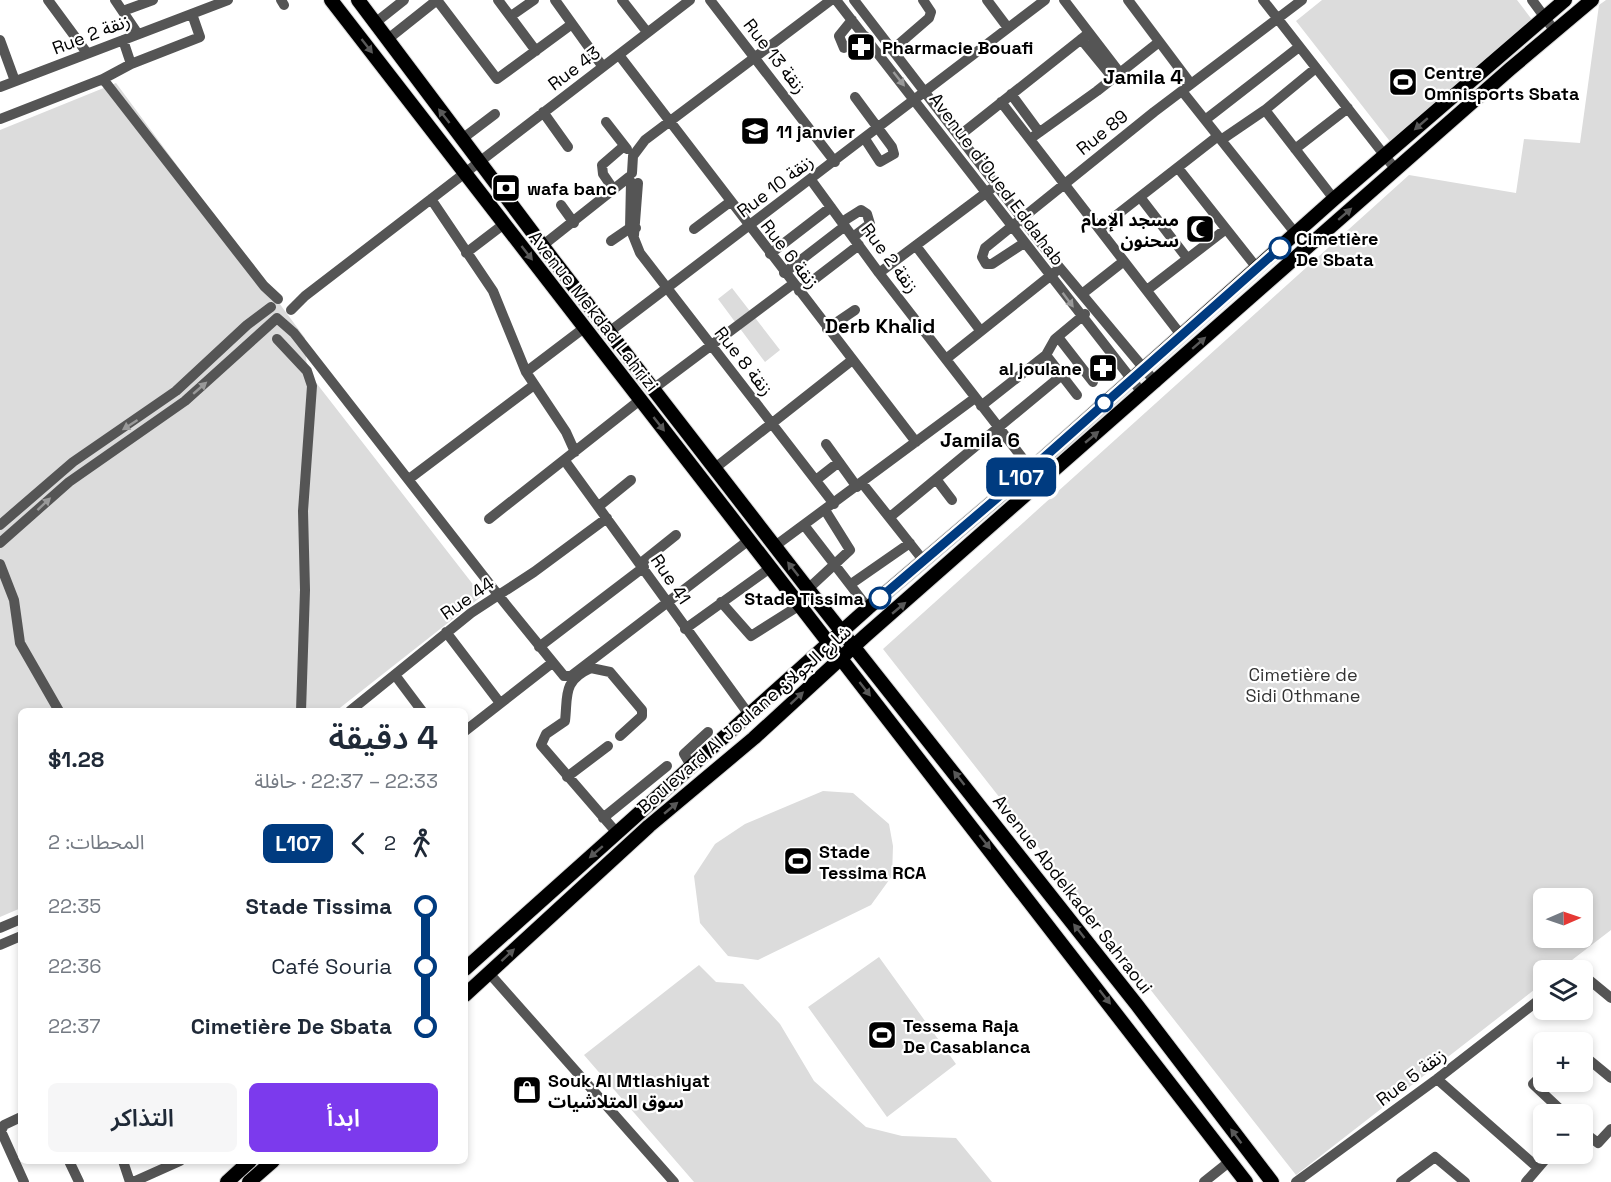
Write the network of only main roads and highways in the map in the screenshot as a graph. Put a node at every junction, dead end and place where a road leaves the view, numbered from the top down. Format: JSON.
{"nodes":[{"id":1,"x":331,"y":0,"type":"edge"},
{"id":2,"x":357,"y":0,"type":"edge"},
{"id":3,"x":1565,"y":0,"type":"edge"},
{"id":4,"x":1592,"y":0,"type":"edge"},
{"id":5,"x":1499,"y":55,"type":"junction"},
{"id":6,"x":1510,"y":69,"type":"junction"},
{"id":7,"x":842,"y":631,"type":"junction"},
{"id":8,"x":829,"y":643,"type":"junction"},
{"id":9,"x":855,"y":646,"type":"junction"},
{"id":10,"x":841,"y":658,"type":"junction"},
{"id":11,"x":468,"y":966,"type":"edge"},
{"id":12,"x":468,"y":992,"type":"edge"},
{"id":13,"x":1137,"y":1005,"type":"junction"},
{"id":14,"x":1121,"y":1017,"type":"junction"},
{"id":15,"x":1184,"y":1068,"type":"junction"},
{"id":16,"x":1168,"y":1080,"type":"junction"},
{"id":17,"x":247,"y":1164,"type":"edge"},
{"id":18,"x":270,"y":1164,"type":"edge"},
{"id":19,"x":1239,"y":1180,"type":"edge"},
{"id":20,"x":227,"y":1182,"type":"edge"},
{"id":21,"x":249,"y":1182,"type":"edge"},
{"id":22,"x":1272,"y":1182,"type":"edge"}],
"edges":[{"from":1,"to":8,"type":"main road","name":"Avenue Mekdad Lahrizi","one_way":true},
{"from":7,"to":2,"type":"main road","name":"Avenue Mekdad Lahrizi","one_way":true},
{"from":3,"to":5,"type":"main road","name":"Boulevard Al Joulane شارع الجولان"},
{"from":4,"to":6,"type":"main road","name":"Boulevard Al Joulane شارع الجولان"},
{"from":5,"to":6,"type":"main road"},
{"from":5,"to":7,"type":"main road","name":"Boulevard Al Joulane شارع الجولان","one_way":true},
{"from":9,"to":6,"type":"main road","name":"Boulevard Al Joulane شارع الجولان","one_way":true},
{"from":7,"to":8,"type":"main road","name":"Boulevard Al Joulane شارع الجولان"},
{"from":7,"to":9,"type":"main road","name":"Avenue Abdelkader Sahraoui"},
{"from":8,"to":10,"type":"main road","name":"Avenue Abdelkader Sahraoui"},
{"from":8,"to":11,"type":"main road","name":"Boulevard Al Joulane شارع الجولان","one_way":true},
{"from":9,"to":10,"type":"main road","name":"Boulevard Al Joulane شارع الجولان"},
{"from":13,"to":9,"type":"main road","name":"Avenue Abdelkader Sahraoui","one_way":true},
{"from":12,"to":10,"type":"main road","name":"Boulevard Al Joulane شارع الجولان","one_way":true},
{"from":10,"to":14,"type":"main road","name":"Avenue Abdelkader Sahraoui","one_way":true},
{"from":13,"to":14,"type":"main road"},
{"from":13,"to":15,"type":"main road","name":"Avenue Abdelkader Sahraoui"},
{"from":14,"to":16,"type":"main road","name":"Avenue Abdelkader Sahraoui"},
{"from":15,"to":16,"type":"main road"},
{"from":22,"to":15,"type":"main road","name":"Avenue Abdelkader Sahraoui","one_way":true},
{"from":16,"to":19,"type":"main road","name":"Avenue Abdelkader Sahraoui"},
{"from":17,"to":20,"type":"main road"},
{"from":18,"to":21,"type":"main road"}]}
